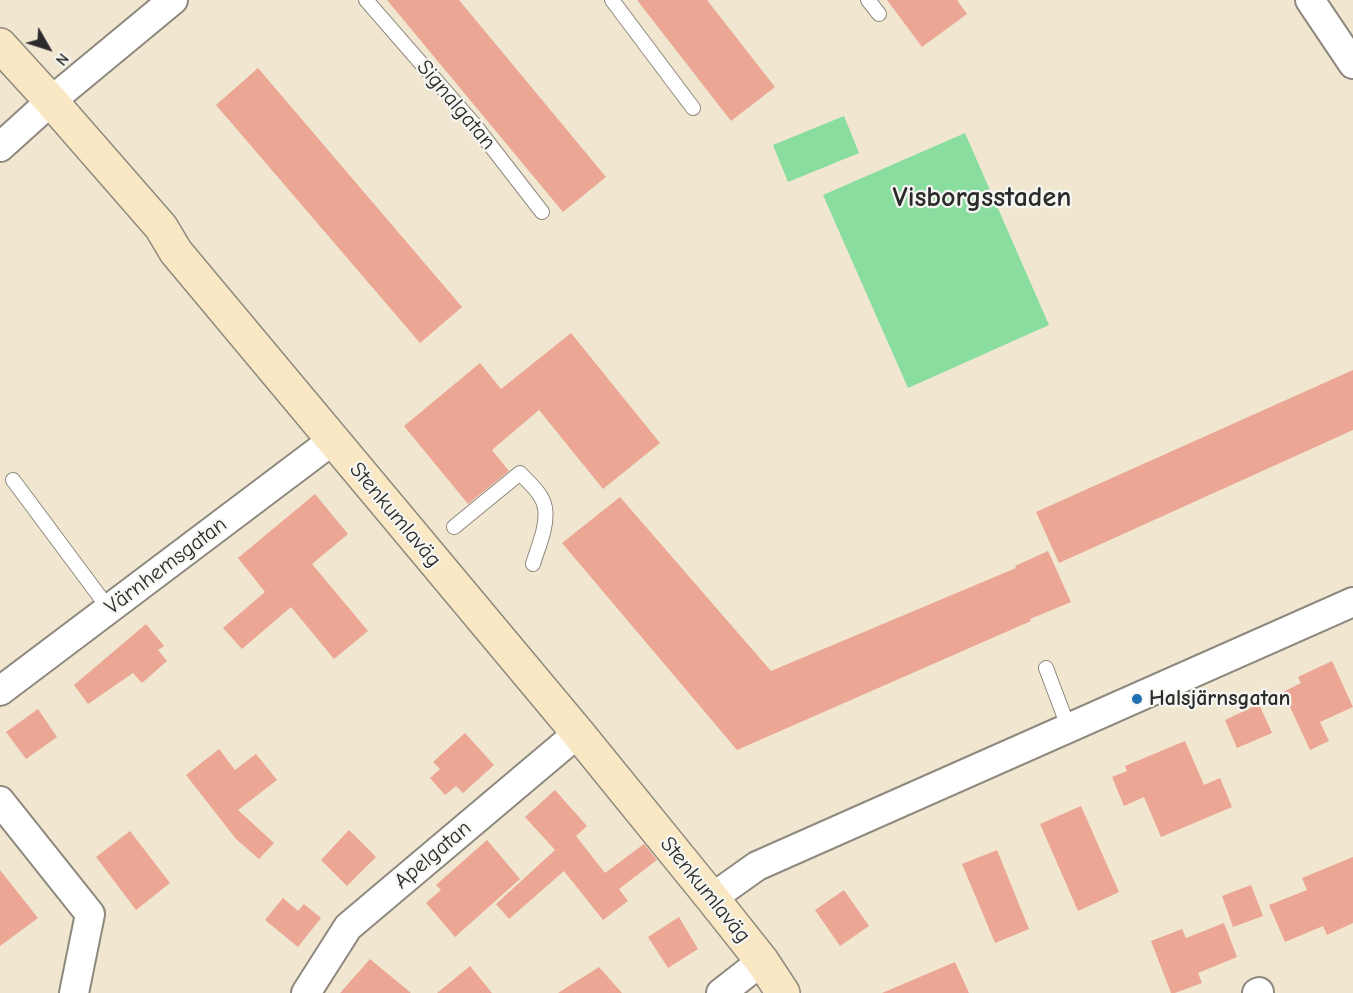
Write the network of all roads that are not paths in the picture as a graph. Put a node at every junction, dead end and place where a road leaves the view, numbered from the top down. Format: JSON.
{"nodes":[{"id":1,"x":173,"y":0,"type":"edge"},
{"id":2,"x":366,"y":0,"type":"edge"},
{"id":3,"x":612,"y":0,"type":"edge"},
{"id":4,"x":868,"y":0,"type":"edge"},
{"id":5,"x":1310,"y":0,"type":"edge"},
{"id":6,"x":879,"y":14,"type":"dead end"},
{"id":7,"x":0,"y":45,"type":"edge"},
{"id":8,"x":1353,"y":64,"type":"edge"},
{"id":9,"x":51,"y":100,"type":"junction"},
{"id":10,"x":693,"y":108,"type":"dead end"},
{"id":11,"x":0,"y":147,"type":"edge"},
{"id":12,"x":542,"y":212,"type":"dead end"},
{"id":13,"x":333,"y":440,"type":"junction"},
{"id":14,"x":13,"y":480,"type":"dead end"},
{"id":15,"x":454,"y":527,"type":"dead end"},
{"id":16,"x":532,"y":564,"type":"dead end"},
{"id":17,"x":1353,"y":602,"type":"edge"},
{"id":18,"x":109,"y":609,"type":"junction"},
{"id":19,"x":1046,"y":668,"type":"dead end"},
{"id":20,"x":0,"y":692,"type":"edge"},
{"id":21,"x":1069,"y":729,"type":"junction"},
{"id":22,"x":578,"y":733,"type":"junction"},
{"id":23,"x":0,"y":801,"type":"edge"},
{"id":24,"x":712,"y":898,"type":"junction"},
{"id":25,"x":762,"y":961,"type":"junction"},
{"id":26,"x":74,"y":993,"type":"edge"},
{"id":27,"x":306,"y":993,"type":"edge"},
{"id":28,"x":721,"y":993,"type":"edge"},
{"id":29,"x":783,"y":993,"type":"edge"}],
"edges":[{"from":1,"to":9,"type":"street"},
{"from":2,"to":12,"type":"lane","name":"Signalgatan"},
{"from":3,"to":10,"type":"lane"},
{"from":4,"to":6,"type":"lane"},
{"from":5,"to":8,"type":"street"},
{"from":7,"to":9,"type":"street","name":"Stenkumlaväg"},
{"from":9,"to":11,"type":"street"},
{"from":9,"to":13,"type":"street","name":"Stenkumlaväg"},
{"from":13,"to":18,"type":"street","name":"Värnhemsgatan"},
{"from":13,"to":22,"type":"street","name":"Stenkumlaväg"},
{"from":14,"to":18,"type":"lane"},
{"from":15,"to":16,"type":"lane"},
{"from":17,"to":21,"type":"street"},
{"from":18,"to":20,"type":"street","name":"Värnhemsgatan"},
{"from":19,"to":21,"type":"lane"},
{"from":21,"to":24,"type":"street"},
{"from":22,"to":24,"type":"street","name":"Stenkumlaväg"},
{"from":22,"to":27,"type":"street","name":"Apelgatan"},
{"from":23,"to":26,"type":"street"},
{"from":24,"to":25,"type":"street","name":"Stenkumlaväg"},
{"from":25,"to":28,"type":"street"},
{"from":25,"to":29,"type":"street","name":"Stenkumlaväg"}]}
